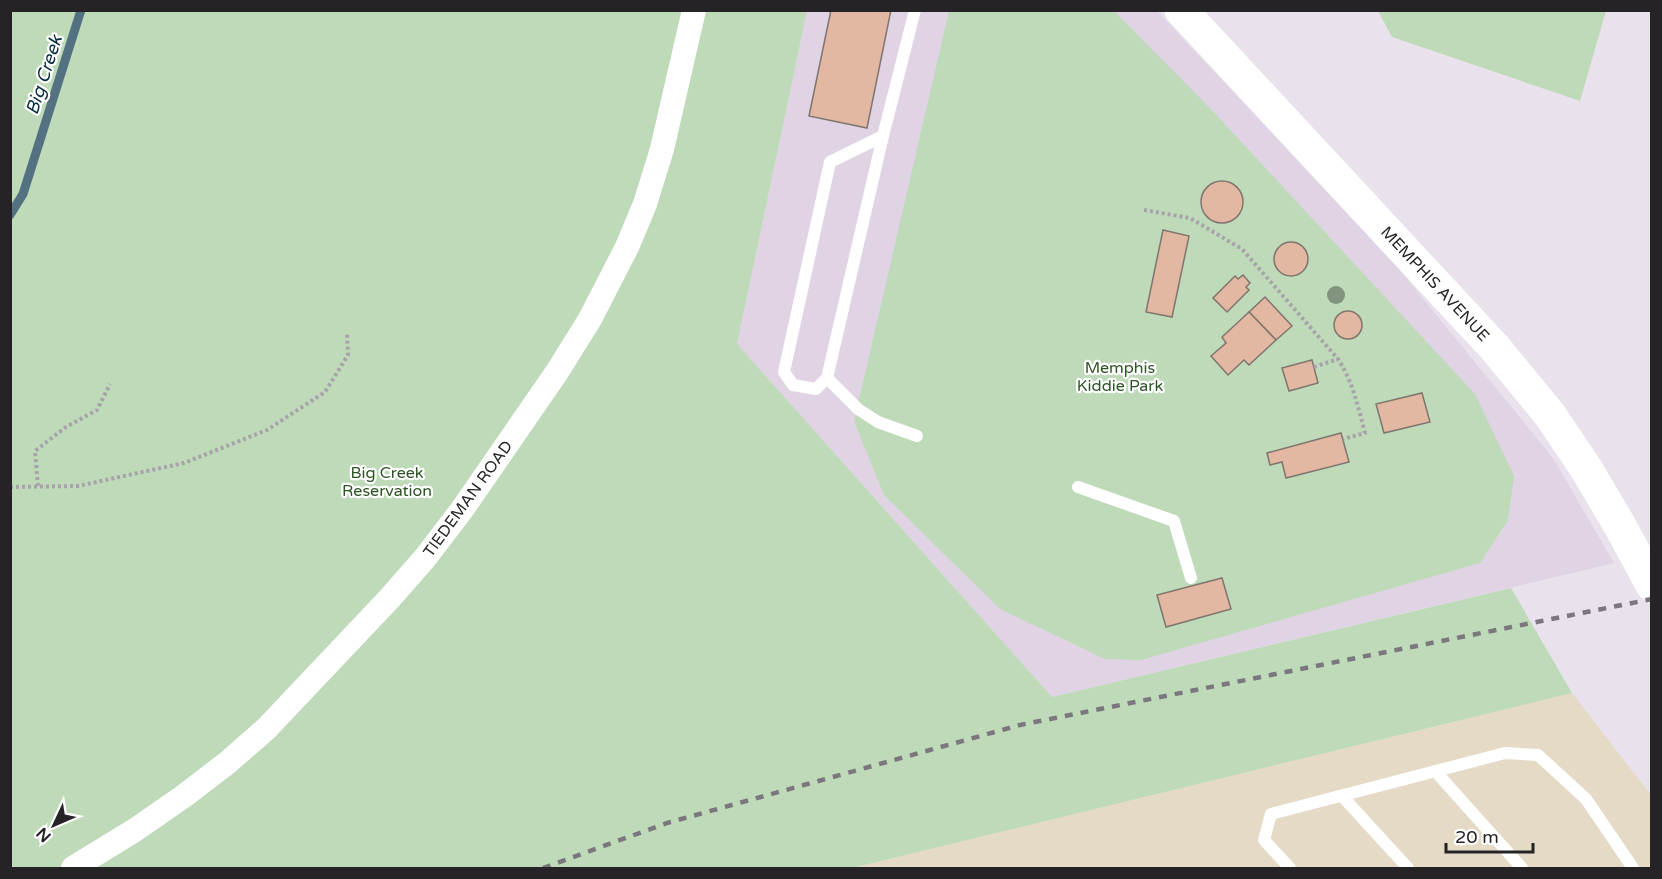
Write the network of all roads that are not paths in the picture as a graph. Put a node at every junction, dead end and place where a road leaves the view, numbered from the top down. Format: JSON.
{"nodes":[{"id":1,"x":694,"y":10,"type":"edge"},
{"id":2,"x":915,"y":10,"type":"edge"},
{"id":3,"x":1182,"y":10,"type":"edge"},
{"id":4,"x":884,"y":136,"type":"junction"},
{"id":5,"x":827,"y":378,"type":"junction"},
{"id":6,"x":917,"y":436,"type":"dead end"},
{"id":7,"x":1078,"y":487,"type":"dead end"},
{"id":8,"x":1191,"y":578,"type":"dead end"},
{"id":9,"x":1652,"y":585,"type":"edge"},
{"id":10,"x":1435,"y":771,"type":"junction"},
{"id":11,"x":1342,"y":796,"type":"junction"},
{"id":12,"x":73,"y":868,"type":"edge"},
{"id":13,"x":1290,"y":868,"type":"edge"},
{"id":14,"x":1408,"y":868,"type":"edge"},
{"id":15,"x":1522,"y":868,"type":"edge"},
{"id":16,"x":1634,"y":868,"type":"edge"}],
"edges":[{"from":1,"to":12,"type":"street","name":"TIEDEMAN ROAD"},
{"from":2,"to":4,"type":"lane"},
{"from":3,"to":9,"type":"main road","name":"MEMPHIS AVENUE"},
{"from":4,"to":5,"type":"lane"},
{"from":4,"to":5,"type":"lane"},
{"from":5,"to":6,"type":"lane"},
{"from":7,"to":8,"type":"lane"},
{"from":10,"to":11,"type":"lane"},
{"from":10,"to":15,"type":"lane"},
{"from":10,"to":16,"type":"lane"},
{"from":11,"to":13,"type":"lane"},
{"from":11,"to":14,"type":"lane"}]}
